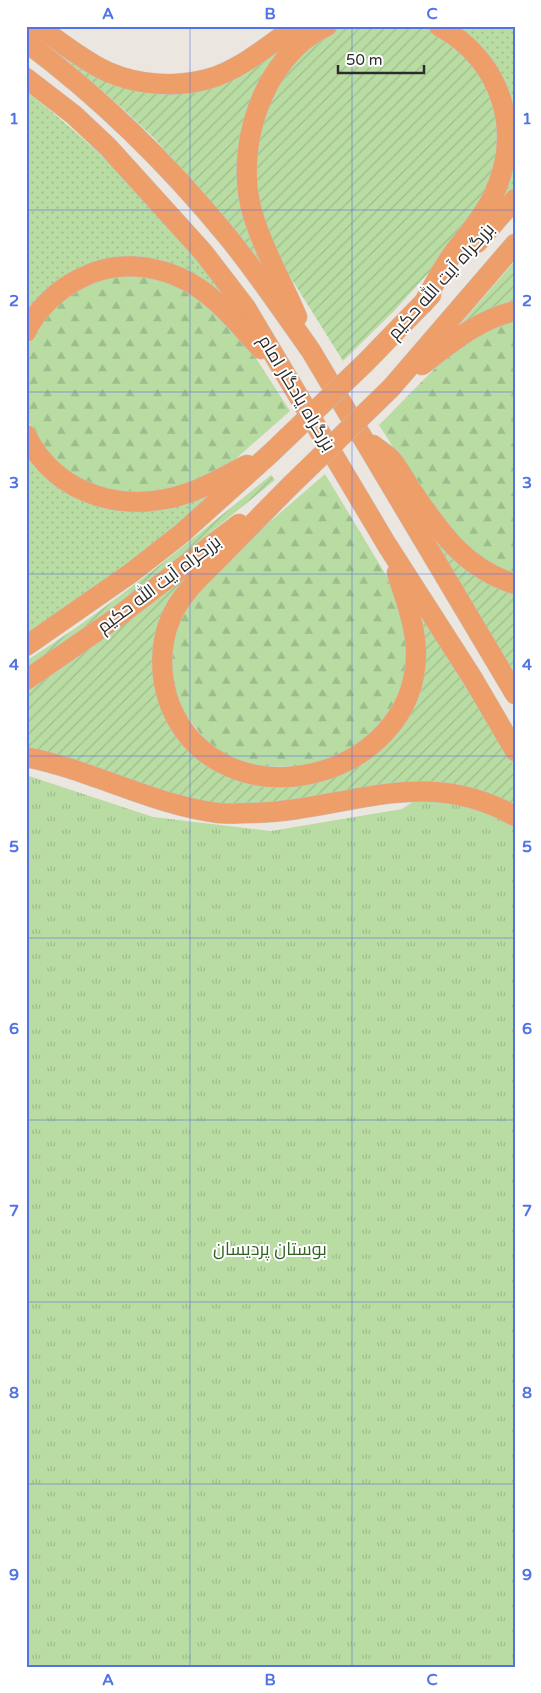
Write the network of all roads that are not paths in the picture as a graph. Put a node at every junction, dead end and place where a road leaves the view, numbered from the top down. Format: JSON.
{"nodes":[{"id":1,"x":37,"y":26,"type":"edge"},
{"id":2,"x":296,"y":26,"type":"edge"},
{"id":3,"x":327,"y":26,"type":"edge"},
{"id":4,"x":439,"y":26,"type":"edge"},
{"id":5,"x":26,"y":42,"type":"edge"},
{"id":6,"x":26,"y":78,"type":"edge"},
{"id":7,"x":515,"y":199,"type":"edge"},
{"id":8,"x":515,"y":244,"type":"edge"},
{"id":9,"x":423,"y":304,"type":"junction"},
{"id":10,"x":515,"y":311,"type":"edge"},
{"id":11,"x":26,"y":332,"type":"edge"},
{"id":12,"x":311,"y":351,"type":"junction"},
{"id":13,"x":284,"y":372,"type":"junction"},
{"id":14,"x":391,"y":388,"type":"junction"},
{"id":15,"x":26,"y":434,"type":"edge"},
{"id":16,"x":362,"y":437,"type":"junction"},
{"id":17,"x":271,"y":453,"type":"junction"},
{"id":18,"x":290,"y":486,"type":"junction"},
{"id":19,"x":388,"y":545,"type":"junction"},
{"id":20,"x":515,"y":584,"type":"edge"},
{"id":21,"x":26,"y":646,"type":"edge"},
{"id":22,"x":26,"y":680,"type":"edge"},
{"id":23,"x":515,"y":694,"type":"edge"},
{"id":24,"x":515,"y":751,"type":"edge"},
{"id":25,"x":26,"y":757,"type":"edge"},
{"id":26,"x":515,"y":816,"type":"edge"}],
"edges":[{"from":1,"to":2,"type":"highway"},
{"from":3,"to":12,"type":"highway"},
{"from":4,"to":9,"type":"highway"},
{"from":5,"to":12,"type":"highway","name":"بزرگراه یادگار امام"},
{"from":6,"to":13,"type":"highway","name":"بزرگراه یادگار امام"},
{"from":7,"to":9,"type":"highway","name":"بزرگراه آیت الله حکیم"},
{"from":8,"to":14,"type":"highway","name":"بزرگراه آیت الله حکیم"},
{"from":9,"to":17,"type":"highway","name":"بزرگراه آیت الله حکیم","bridge":true},
{"from":10,"to":14,"type":"highway"},
{"from":11,"to":13,"type":"highway"},
{"from":12,"to":16,"type":"highway","name":"بزرگراه یادگار امام"},
{"from":13,"to":19,"type":"highway","name":"بزرگراه یادگار امام"},
{"from":14,"to":18,"type":"highway","bridge":true},
{"from":15,"to":17,"type":"highway"},
{"from":16,"to":20,"type":"highway"},
{"from":16,"to":23,"type":"highway","name":"بزرگراه یادگار امام"},
{"from":17,"to":21,"type":"highway","name":"بزرگراه آیت الله حکیم"},
{"from":18,"to":19,"type":"highway"},
{"from":18,"to":22,"type":"highway","name":"بزرگراه آیت الله حکیم"},
{"from":19,"to":24,"type":"highway","name":"بزرگراه یادگار امام"},
{"from":25,"to":26,"type":"highway"}]}
